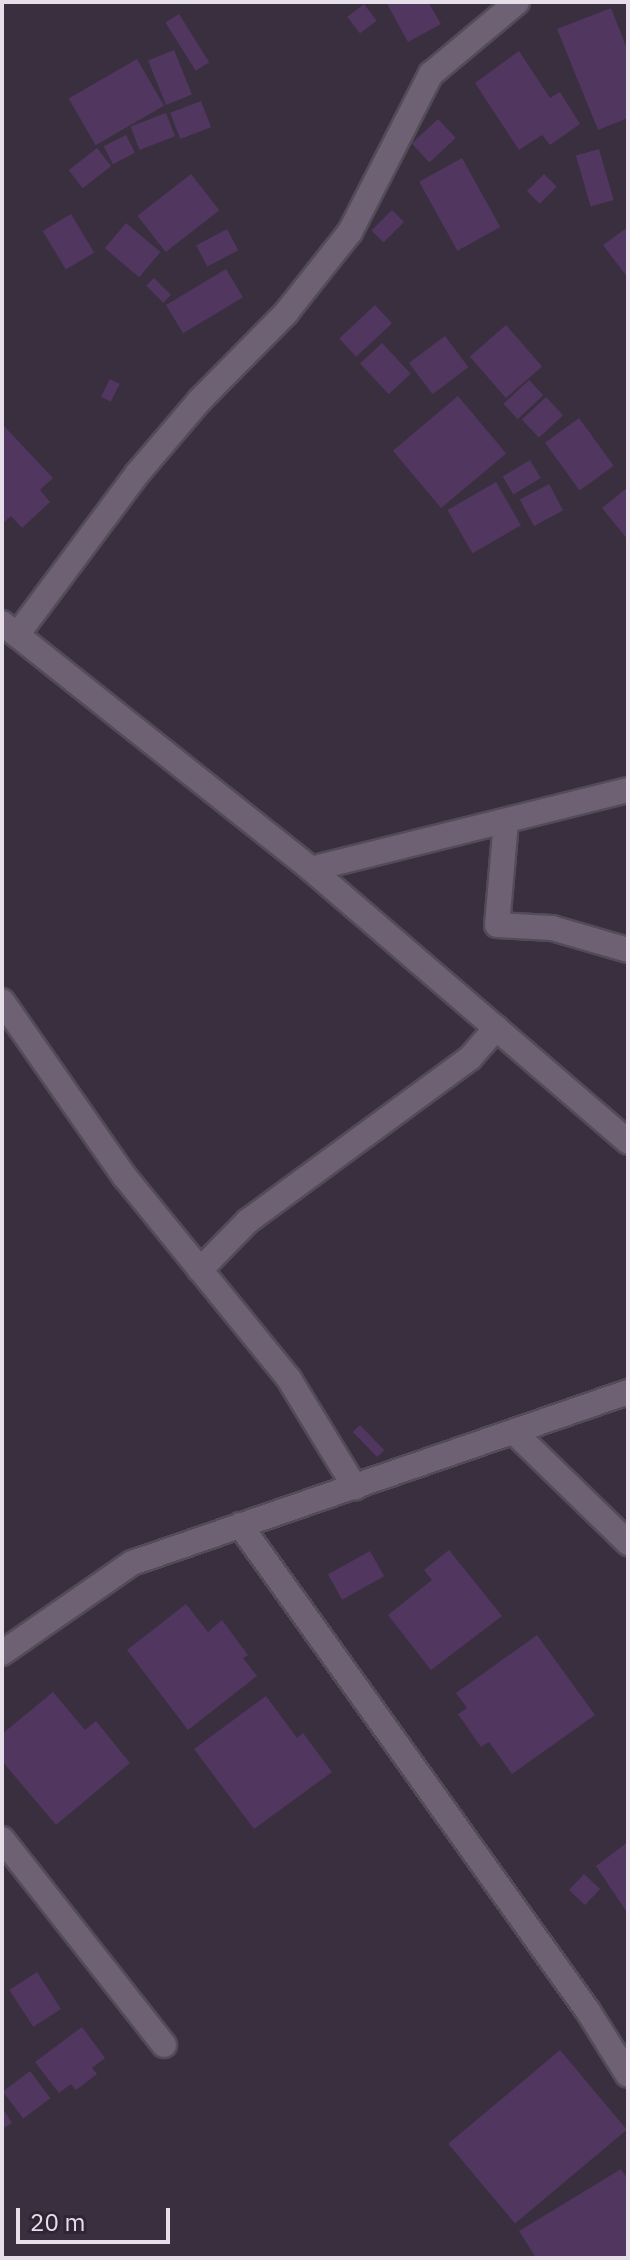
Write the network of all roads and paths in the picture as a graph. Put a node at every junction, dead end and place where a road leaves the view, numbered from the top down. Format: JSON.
{"nodes":[{"id":1,"x":517,"y":2,"type":"edge"},
{"id":2,"x":10,"y":629,"type":"edge"},
{"id":3,"x":628,"y":790,"type":"edge"},
{"id":4,"x":506,"y":821,"type":"junction"},
{"id":5,"x":311,"y":869,"type":"junction"},
{"id":6,"x":628,"y":950,"type":"edge"},
{"id":7,"x":2,"y":1001,"type":"edge"},
{"id":8,"x":496,"y":1028,"type":"junction"},
{"id":9,"x":628,"y":1142,"type":"edge"},
{"id":10,"x":200,"y":1270,"type":"junction"},
{"id":11,"x":628,"y":1392,"type":"edge"},
{"id":12,"x":515,"y":1433,"type":"junction"},
{"id":13,"x":355,"y":1487,"type":"junction"},
{"id":14,"x":240,"y":1525,"type":"junction"},
{"id":15,"x":628,"y":1543,"type":"edge"},
{"id":16,"x":2,"y":1653,"type":"edge"},
{"id":17,"x":2,"y":1839,"type":"edge"},
{"id":18,"x":164,"y":2045,"type":"dead end"},
{"id":19,"x":628,"y":2075,"type":"edge"}],
"edges":[{"from":1,"to":2,"type":"street"},
{"from":2,"to":5,"type":"street"},
{"from":3,"to":4,"type":"street"},
{"from":4,"to":5,"type":"street"},
{"from":4,"to":6,"type":"street"},
{"from":5,"to":8,"type":"street"},
{"from":7,"to":10,"type":"street"},
{"from":8,"to":9,"type":"street"},
{"from":8,"to":10,"type":"street"},
{"from":10,"to":13,"type":"street"},
{"from":11,"to":12,"type":"street"},
{"from":12,"to":13,"type":"street"},
{"from":12,"to":15,"type":"street"},
{"from":13,"to":14,"type":"street"},
{"from":14,"to":16,"type":"street"},
{"from":14,"to":19,"type":"street"},
{"from":17,"to":18,"type":"street"}]}
